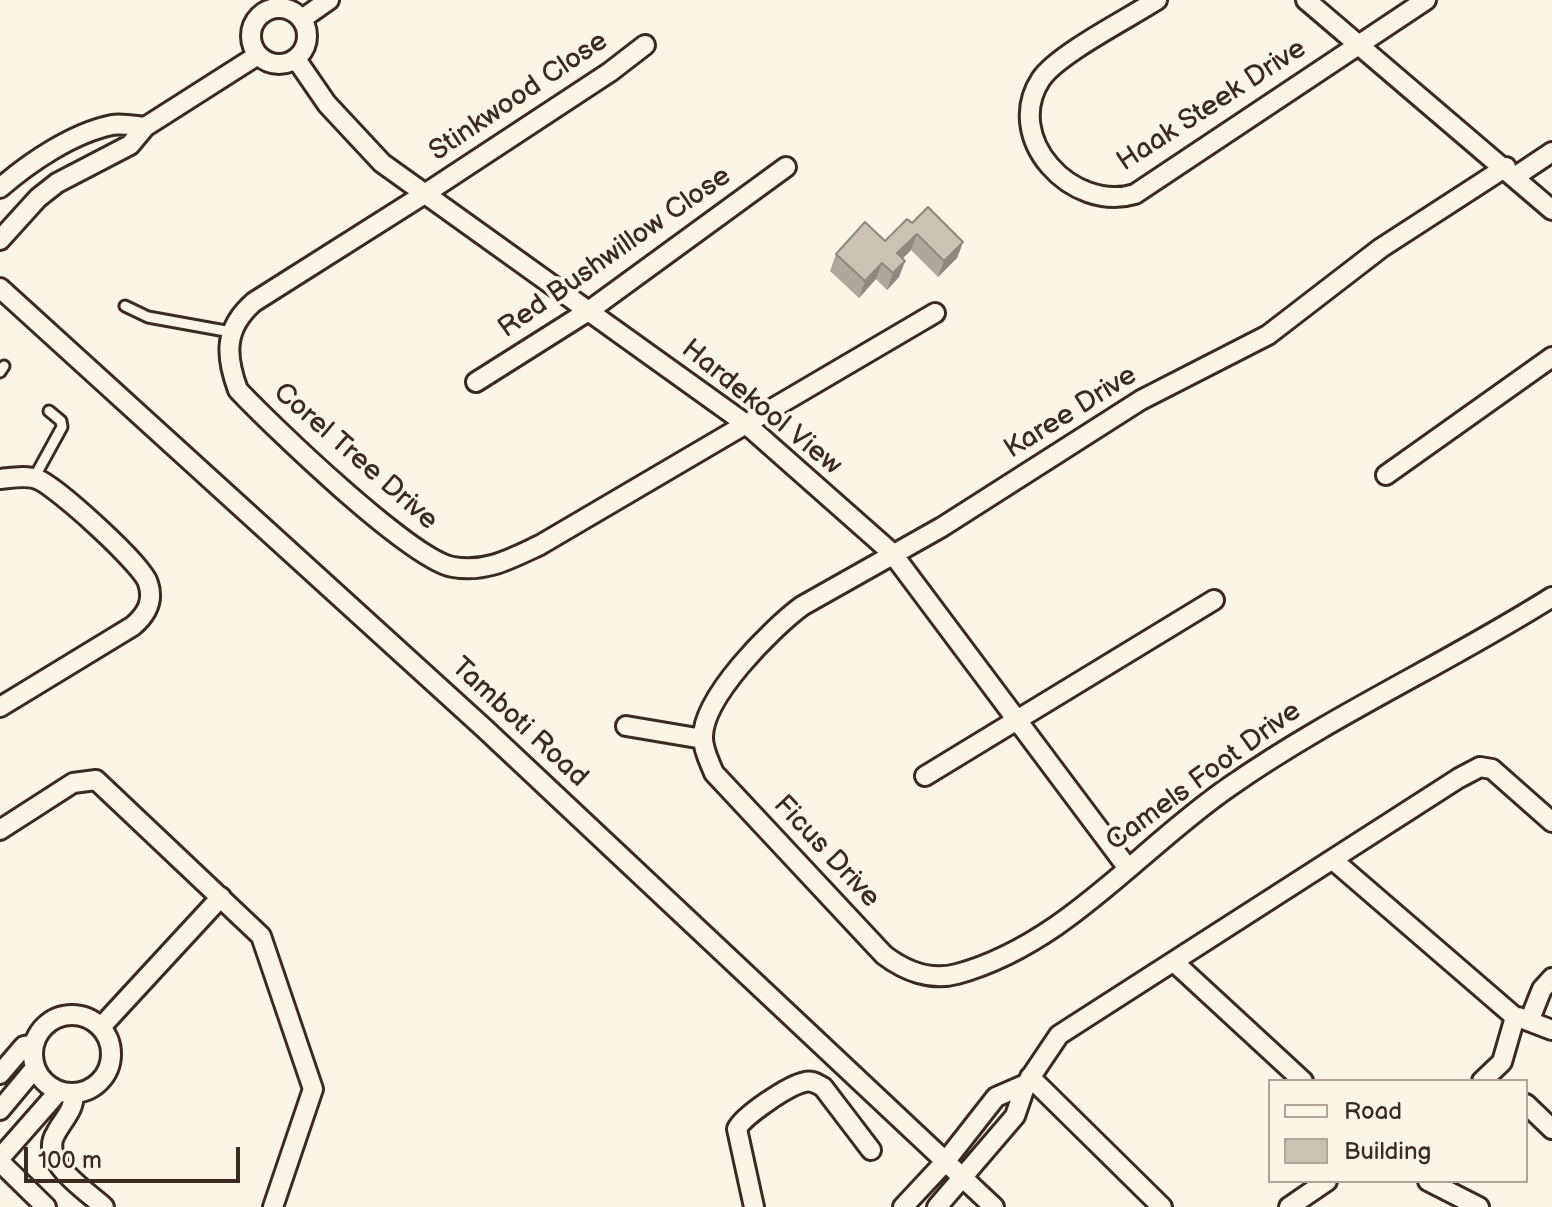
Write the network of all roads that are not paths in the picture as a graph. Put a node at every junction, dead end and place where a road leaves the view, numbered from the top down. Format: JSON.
{"nodes":[{"id":1,"x":329,"y":0,"type":"edge"},
{"id":2,"x":1157,"y":0,"type":"edge"},
{"id":3,"x":1306,"y":0,"type":"edge"},
{"id":4,"x":1426,"y":0,"type":"edge"},
{"id":5,"x":256,"y":7,"type":"edge"},
{"id":6,"x":302,"y":19,"type":"junction"},
{"id":7,"x":1357,"y":43,"type":"junction"},
{"id":8,"x":645,"y":45,"type":"dead end"},
{"id":9,"x":258,"y":55,"type":"junction"},
{"id":10,"x":296,"y":59,"type":"junction"},
{"id":11,"x":145,"y":127,"type":"junction"},
{"id":12,"x":54,"y":150,"type":"junction"},
{"id":13,"x":1552,"y":152,"type":"edge"},
{"id":14,"x":786,"y":167,"type":"dead end"},
{"id":15,"x":1511,"y":172,"type":"junction"},
{"id":16,"x":15,"y":175,"type":"junction"},
{"id":17,"x":69,"y":177,"type":"junction"},
{"id":18,"x":0,"y":188,"type":"edge"},
{"id":19,"x":423,"y":195,"type":"junction"},
{"id":20,"x":33,"y":203,"type":"junction"},
{"id":21,"x":1552,"y":210,"type":"edge"},
{"id":22,"x":0,"y":240,"type":"edge"},
{"id":23,"x":0,"y":288,"type":"edge"},
{"id":24,"x":125,"y":306,"type":"dead end"},
{"id":25,"x":590,"y":310,"type":"junction"},
{"id":26,"x":935,"y":313,"type":"dead end"},
{"id":27,"x":231,"y":332,"type":"junction"},
{"id":28,"x":1552,"y":357,"type":"edge"},
{"id":29,"x":476,"y":382,"type":"dead end"},
{"id":30,"x":49,"y":411,"type":"dead end"},
{"id":31,"x":746,"y":424,"type":"junction"},
{"id":32,"x":1386,"y":475,"type":"dead end"},
{"id":33,"x":34,"y":478,"type":"junction"},
{"id":34,"x":0,"y":479,"type":"edge"},
{"id":35,"x":892,"y":553,"type":"junction"},
{"id":36,"x":1552,"y":597,"type":"edge"},
{"id":37,"x":1214,"y":600,"type":"dead end"},
{"id":38,"x":0,"y":707,"type":"edge"},
{"id":39,"x":1017,"y":721,"type":"junction"},
{"id":40,"x":626,"y":726,"type":"dead end"},
{"id":41,"x":703,"y":739,"type":"junction"},
{"id":42,"x":925,"y":776,"type":"dead end"},
{"id":43,"x":1552,"y":822,"type":"edge"},
{"id":44,"x":0,"y":830,"type":"edge"},
{"id":45,"x":1333,"y":860,"type":"junction"},
{"id":46,"x":1127,"y":867,"type":"junction"},
{"id":47,"x":221,"y":897,"type":"junction"},
{"id":48,"x":1174,"y":962,"type":"junction"},
{"id":49,"x":934,"y":976,"type":"joint"},
{"id":50,"x":1552,"y":978,"type":"edge"},
{"id":51,"x":1522,"y":1018,"type":"junction"},
{"id":52,"x":101,"y":1027,"type":"junction"},
{"id":53,"x":1552,"y":1030,"type":"edge"},
{"id":54,"x":34,"y":1044,"type":"junction"},
{"id":55,"x":35,"y":1068,"type":"junction"},
{"id":56,"x":0,"y":1074,"type":"edge"},
{"id":57,"x":1301,"y":1079,"type":"edge"},
{"id":58,"x":1492,"y":1079,"type":"edge"},
{"id":59,"x":1028,"y":1081,"type":"junction"},
{"id":60,"x":67,"y":1092,"type":"junction"},
{"id":61,"x":1528,"y":1106,"type":"edge"},
{"id":62,"x":0,"y":1110,"type":"edge"},
{"id":63,"x":1552,"y":1129,"type":"edge"},
{"id":64,"x":871,"y":1150,"type":"dead end"},
{"id":65,"x":0,"y":1160,"type":"edge"},
{"id":66,"x":945,"y":1162,"type":"junction"},
{"id":67,"x":963,"y":1179,"type":"junction"},
{"id":68,"x":1324,"y":1183,"type":"edge"},
{"id":69,"x":1432,"y":1183,"type":"edge"},
{"id":70,"x":46,"y":1207,"type":"edge"},
{"id":71,"x":104,"y":1207,"type":"edge"},
{"id":72,"x":273,"y":1207,"type":"edge"},
{"id":73,"x":754,"y":1207,"type":"edge"},
{"id":74,"x":903,"y":1207,"type":"edge"},
{"id":75,"x":937,"y":1207,"type":"edge"},
{"id":76,"x":994,"y":1207,"type":"edge"},
{"id":77,"x":1162,"y":1207,"type":"edge"},
{"id":78,"x":1289,"y":1207,"type":"edge"},
{"id":79,"x":1479,"y":1207,"type":"edge"}],
"edges":[{"from":1,"to":6,"type":"street"},
{"from":2,"to":7,"type":"street","name":"Haak Steek Drive"},
{"from":3,"to":7,"type":"street"},
{"from":4,"to":7,"type":"street"},
{"from":5,"to":6,"type":"street"},
{"from":5,"to":9,"type":"street"},
{"from":6,"to":10,"type":"street"},
{"from":7,"to":15,"type":"street"},
{"from":8,"to":19,"type":"street","name":"Stinkwood Close"},
{"from":9,"to":10,"type":"street"},
{"from":9,"to":11,"type":"street"},
{"from":10,"to":19,"type":"street","name":"Hardekool View"},
{"from":11,"to":12,"type":"street"},
{"from":11,"to":17,"type":"street"},
{"from":12,"to":16,"type":"street"},
{"from":12,"to":17,"type":"street"},
{"from":13,"to":15,"type":"street","name":"Karee Drive"},
{"from":14,"to":25,"type":"street","name":"Red Bushwillow Close"},
{"from":15,"to":21,"type":"street"},
{"from":15,"to":35,"type":"street","name":"Karee Drive"},
{"from":16,"to":18,"type":"street"},
{"from":16,"to":20,"type":"street"},
{"from":17,"to":20,"type":"street"},
{"from":19,"to":25,"type":"street","name":"Hardekool View"},
{"from":19,"to":27,"type":"street"},
{"from":20,"to":22,"type":"street"},
{"from":23,"to":66,"type":"street","name":"Tamboti Road"},
{"from":24,"to":27,"type":"lane"},
{"from":25,"to":29,"type":"street","name":"Red Bushwillow Close"},
{"from":25,"to":31,"type":"street","name":"Hardekool View"},
{"from":26,"to":31,"type":"street","name":"Corel Tree Drive"},
{"from":27,"to":31,"type":"street","name":"Corel Tree Drive"},
{"from":28,"to":32,"type":"street"},
{"from":30,"to":33,"type":"lane"},
{"from":31,"to":35,"type":"street","name":"Hardekool View"},
{"from":33,"to":34,"type":"street"},
{"from":33,"to":38,"type":"street"},
{"from":35,"to":39,"type":"street","name":"Hardekool View"},
{"from":35,"to":41,"type":"street","name":"Karee Drive"},
{"from":36,"to":46,"type":"street","name":"Camels Foot Drive"},
{"from":37,"to":39,"type":"street"},
{"from":39,"to":42,"type":"street"},
{"from":39,"to":46,"type":"street","name":"Hardekool View"},
{"from":40,"to":41,"type":"street"},
{"from":41,"to":49,"type":"street","name":"Ficus Drive"},
{"from":43,"to":45,"type":"street"},
{"from":44,"to":47,"type":"street"},
{"from":45,"to":48,"type":"street"},
{"from":45,"to":51,"type":"street"},
{"from":46,"to":49,"type":"street","name":"Camels Foot Drive"},
{"from":47,"to":52,"type":"street"},
{"from":47,"to":72,"type":"street"},
{"from":48,"to":57,"type":"street"},
{"from":48,"to":59,"type":"street"},
{"from":50,"to":51,"type":"street"},
{"from":51,"to":53,"type":"street"},
{"from":51,"to":58,"type":"street"},
{"from":52,"to":54,"type":"street"},
{"from":52,"to":60,"type":"street"},
{"from":54,"to":55,"type":"street"},
{"from":54,"to":56,"type":"street"},
{"from":55,"to":60,"type":"street"},
{"from":55,"to":62,"type":"street"},
{"from":59,"to":66,"type":"street"},
{"from":59,"to":67,"type":"street"},
{"from":59,"to":77,"type":"street"},
{"from":60,"to":65,"type":"street"},
{"from":60,"to":71,"type":"street"},
{"from":61,"to":63,"type":"street"},
{"from":64,"to":73,"type":"street"},
{"from":65,"to":70,"type":"street"},
{"from":66,"to":67,"type":"street","name":"Tamboti Road"},
{"from":66,"to":74,"type":"street"},
{"from":67,"to":75,"type":"street"},
{"from":67,"to":76,"type":"street","name":"Tamboti Road"},
{"from":68,"to":78,"type":"street"},
{"from":69,"to":79,"type":"street"}]}
